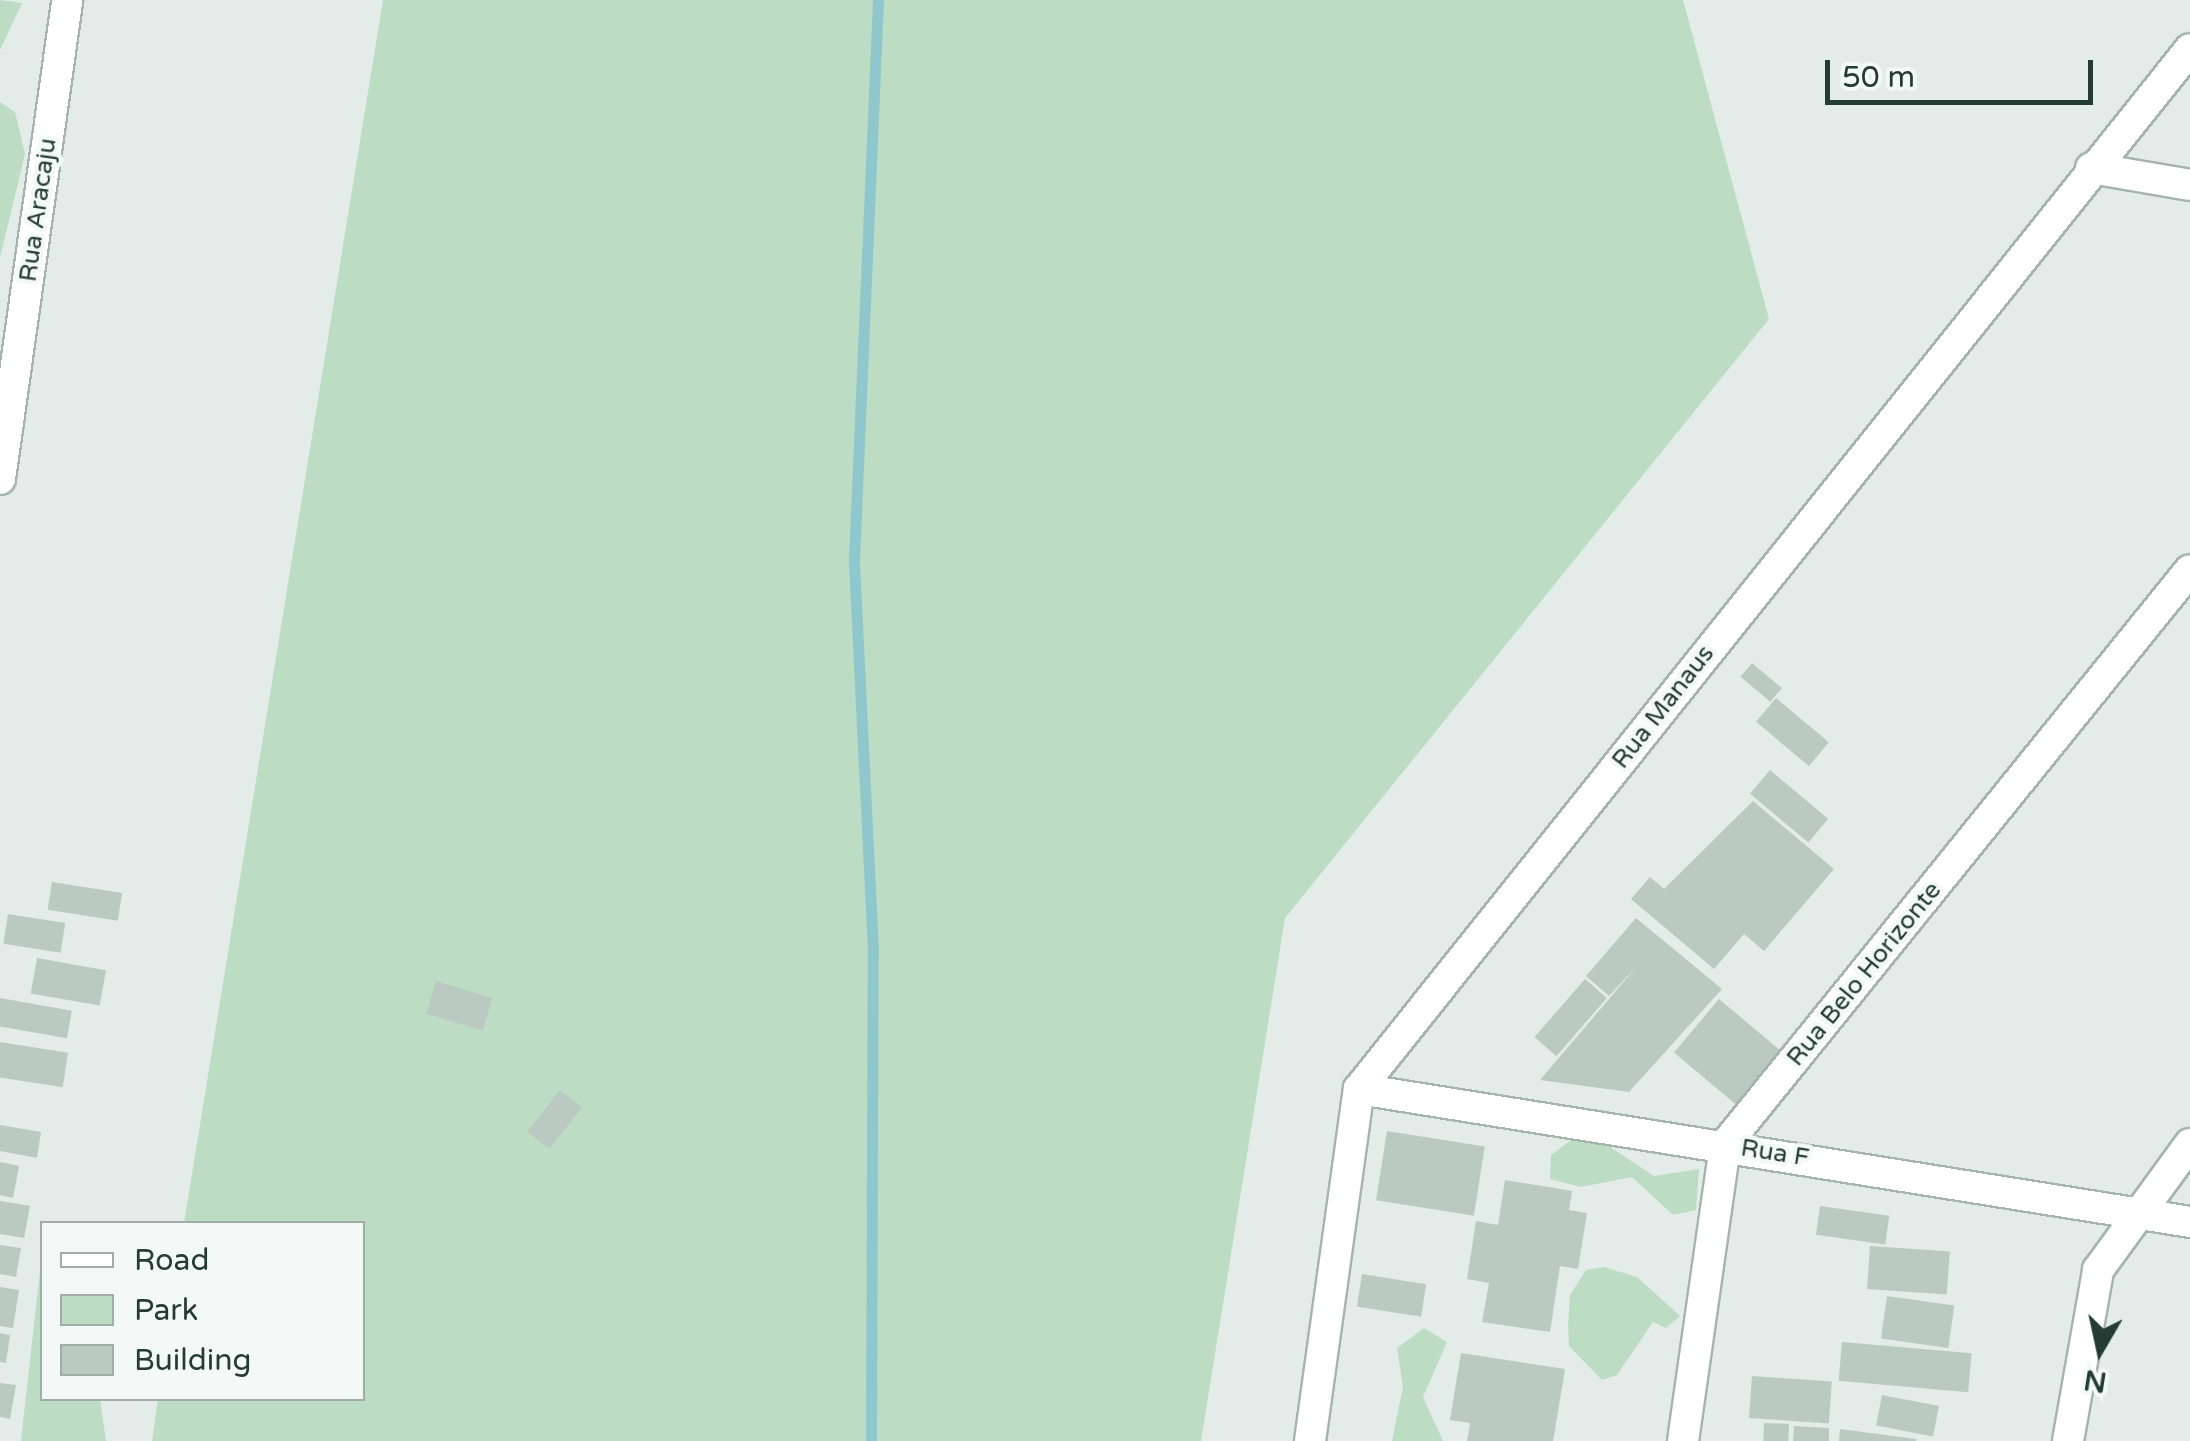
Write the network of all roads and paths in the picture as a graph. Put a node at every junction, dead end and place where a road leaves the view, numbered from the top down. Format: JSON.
{"nodes":[{"id":1,"x":67,"y":0,"type":"edge"},
{"id":2,"x":2190,"y":49,"type":"edge"},
{"id":3,"x":2091,"y":168,"type":"junction"},
{"id":4,"x":2190,"y":185,"type":"edge"},
{"id":5,"x":0,"y":479,"type":"edge"},
{"id":6,"x":2190,"y":570,"type":"edge"},
{"id":7,"x":1359,"y":1089,"type":"junction"},
{"id":8,"x":2190,"y":1144,"type":"edge"},
{"id":9,"x":1725,"y":1146,"type":"junction"},
{"id":10,"x":2138,"y":1212,"type":"junction"},
{"id":11,"x":2190,"y":1222,"type":"edge"},
{"id":12,"x":1310,"y":1441,"type":"edge"},
{"id":13,"x":1683,"y":1441,"type":"edge"},
{"id":14,"x":2068,"y":1441,"type":"edge"}],
"edges":[{"from":1,"to":5,"type":"street","name":"Rua Aracaju"},
{"from":2,"to":3,"type":"street","name":"Rua Manaus"},
{"from":3,"to":4,"type":"street"},
{"from":3,"to":7,"type":"street","name":"Rua Manaus"},
{"from":6,"to":9,"type":"street","name":"Rua Belo Horizonte"},
{"from":7,"to":9,"type":"street","name":"Rua F"},
{"from":7,"to":12,"type":"street"},
{"from":8,"to":10,"type":"street"},
{"from":9,"to":10,"type":"street","name":"Rua F"},
{"from":9,"to":13,"type":"street"},
{"from":10,"to":11,"type":"street","name":"Rua F"},
{"from":10,"to":14,"type":"street"}]}
